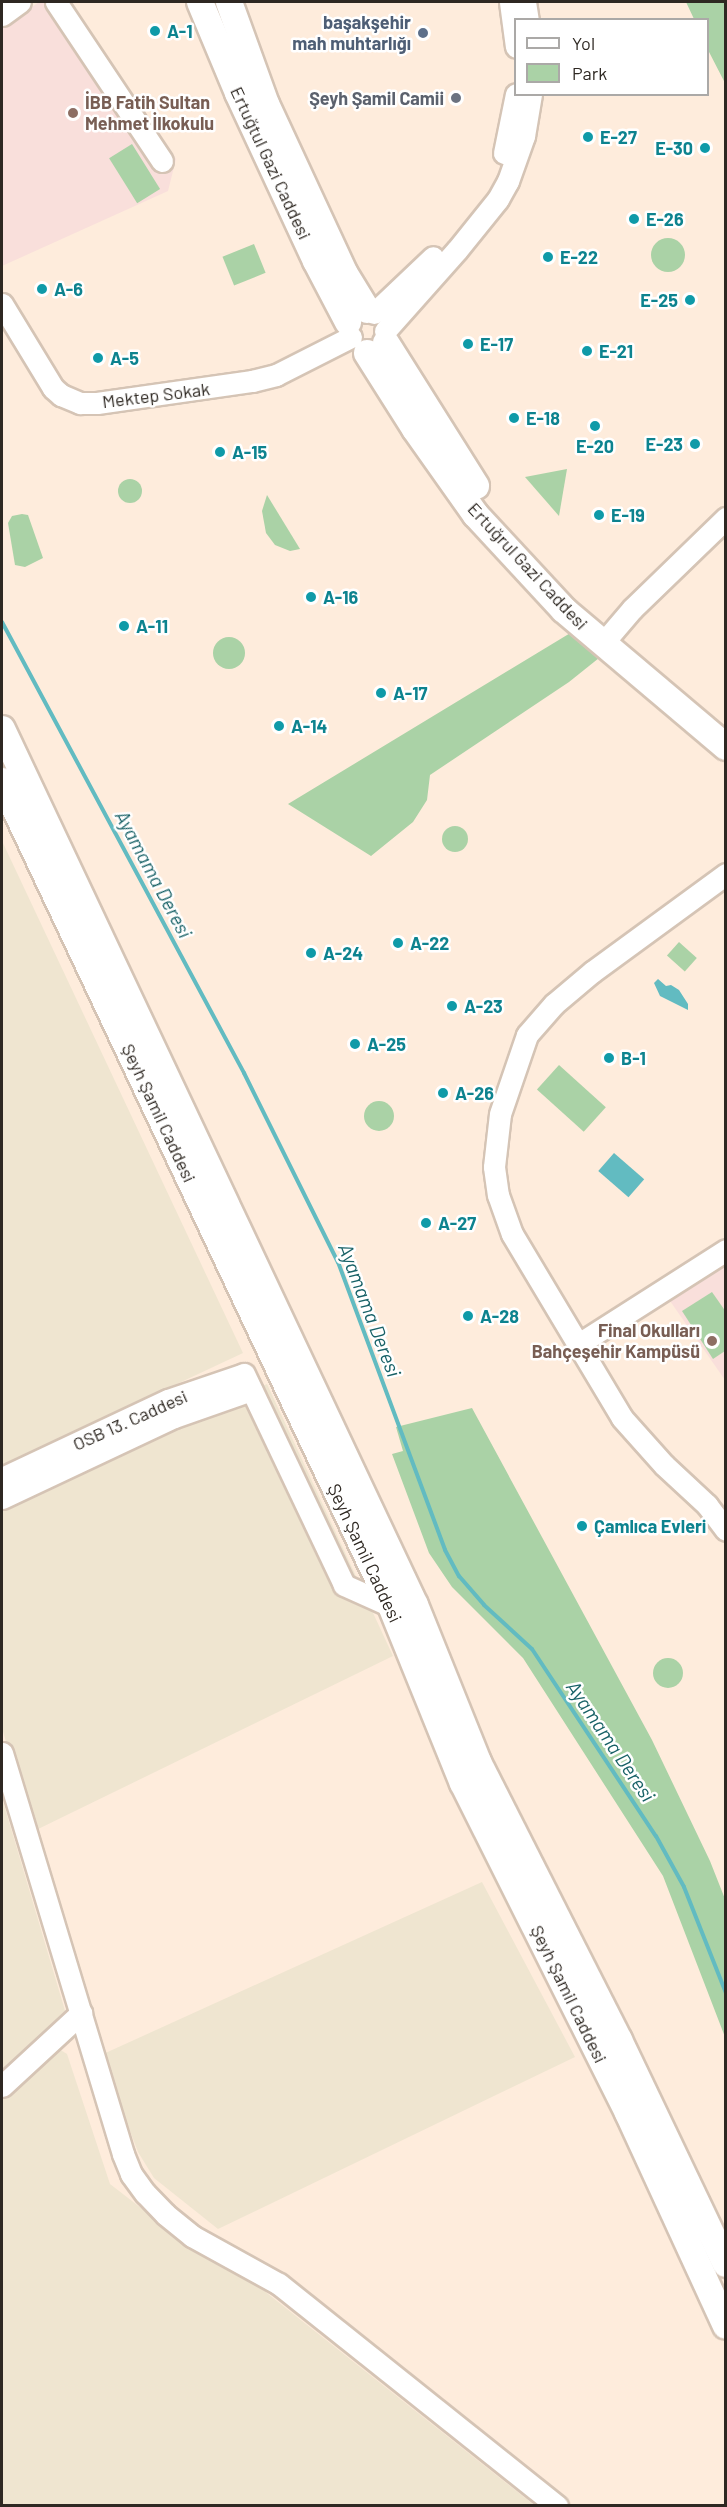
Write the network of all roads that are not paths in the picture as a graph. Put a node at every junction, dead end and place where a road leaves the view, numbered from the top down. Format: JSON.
{"nodes":[{"id":1,"x":20,"y":2,"type":"edge"},
{"id":2,"x":56,"y":2,"type":"edge"},
{"id":3,"x":200,"y":2,"type":"edge"},
{"id":4,"x":229,"y":2,"type":"edge"},
{"id":5,"x":510,"y":2,"type":"edge"},
{"id":6,"x":525,"y":2,"type":"edge"},
{"id":7,"x":2,"y":15,"type":"edge"},
{"id":8,"x":528,"y":18,"type":"edge"},
{"id":9,"x":514,"y":32,"type":"edge"},
{"id":10,"x":516,"y":96,"type":"edge"},
{"id":11,"x":531,"y":96,"type":"edge"},
{"id":12,"x":162,"y":160,"type":"dead end"},
{"id":13,"x":2,"y":304,"type":"edge"},
{"id":14,"x":368,"y":330,"type":"junction"},
{"id":15,"x":726,"y":518,"type":"edge"},
{"id":16,"x":607,"y":638,"type":"junction"},
{"id":17,"x":2,"y":729,"type":"edge"},
{"id":18,"x":726,"y":732,"type":"edge"},
{"id":19,"x":726,"y":747,"type":"edge"},
{"id":20,"x":2,"y":781,"type":"edge"},
{"id":21,"x":726,"y":874,"type":"edge"},
{"id":22,"x":726,"y":1250,"type":"edge"},
{"id":23,"x":577,"y":1344,"type":"junction"},
{"id":24,"x":251,"y":1390,"type":"junction"},
{"id":25,"x":2,"y":1478,"type":"edge"},
{"id":26,"x":2,"y":1498,"type":"edge"},
{"id":27,"x":726,"y":1530,"type":"edge"},
{"id":28,"x":391,"y":1606,"type":"junction"},
{"id":29,"x":2,"y":1753,"type":"edge"},
{"id":30,"x":81,"y":2013,"type":"junction"},
{"id":31,"x":2,"y":2086,"type":"edge"},
{"id":32,"x":726,"y":2264,"type":"edge"},
{"id":33,"x":726,"y":2326,"type":"edge"},
{"id":34,"x":557,"y":2505,"type":"edge"}],
"edges":[{"from":1,"to":7,"type":"street"},
{"from":2,"to":12,"type":"street"},
{"from":3,"to":14,"type":"main road","name":"Ertuğtul Gazi Caddesi"},
{"from":4,"to":14,"type":"main road","name":"Ertuğrul Gazi Caddesi"},
{"from":5,"to":9,"type":"street"},
{"from":6,"to":8,"type":"street"},
{"from":10,"to":14,"type":"street"},
{"from":11,"to":14,"type":"street"},
{"from":13,"to":14,"type":"street","name":"Mektep Sokak"},
{"from":14,"to":16,"type":"main road","name":"Ertuğrul Gazi Caddesi"},
{"from":15,"to":16,"type":"street"},
{"from":16,"to":18,"type":"main road","name":"Ertuğrul Gazi Caddesi"},
{"from":16,"to":19,"type":"main road","name":"Ertuğrul Gazi Caddesi"},
{"from":17,"to":32,"type":"main road","name":"Şeyh Şamil Caddesi"},
{"from":20,"to":28,"type":"main road","name":"Şeyh Şamil Caddesi"},
{"from":21,"to":23,"type":"street"},
{"from":22,"to":23,"type":"street"},
{"from":23,"to":27,"type":"street"},
{"from":24,"to":25,"type":"street","name":"OSB 13. Caddesi"},
{"from":24,"to":26,"type":"street","name":"OSB 13. Caddesi"},
{"from":24,"to":28,"type":"street"},
{"from":28,"to":33,"type":"main road","name":"Şeyh Şamil Caddesi"},
{"from":29,"to":30,"type":"street"},
{"from":30,"to":31,"type":"street"},
{"from":30,"to":34,"type":"street"}]}
